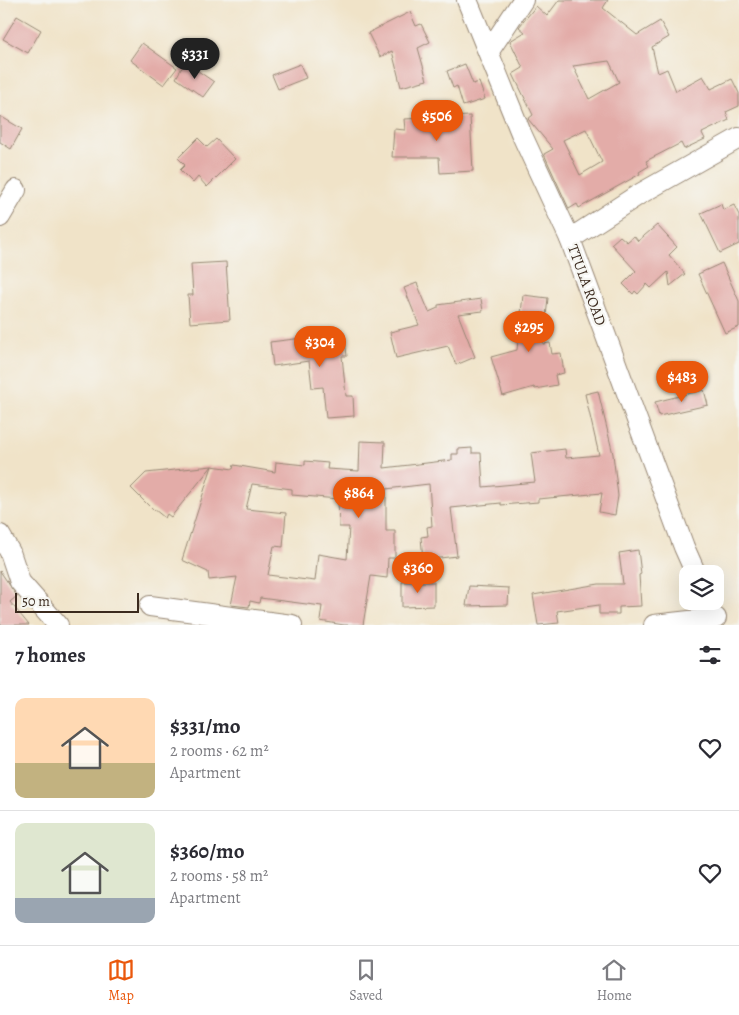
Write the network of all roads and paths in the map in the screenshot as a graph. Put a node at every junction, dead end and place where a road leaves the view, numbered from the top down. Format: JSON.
{"nodes":[{"id":1,"x":467,"y":0,"type":"edge"},
{"id":2,"x":524,"y":0,"type":"edge"},
{"id":3,"x":489,"y":51,"type":"junction"},
{"id":4,"x":739,"y":138,"type":"edge"},
{"id":5,"x":16,"y":190,"type":"dead end"},
{"id":6,"x":0,"y":217,"type":"edge"},
{"id":7,"x":570,"y":239,"type":"junction"},
{"id":8,"x":0,"y":535,"type":"edge"},
{"id":9,"x":692,"y":565,"type":"edge"},
{"id":10,"x":150,"y":606,"type":"dead end"},
{"id":11,"x":714,"y":615,"type":"edge"},
{"id":12,"x":58,"y":625,"type":"edge"},
{"id":13,"x":292,"y":625,"type":"edge"},
{"id":14,"x":654,"y":625,"type":"edge"}],
"edges":[{"from":1,"to":3,"type":"street","name":"TTULA ROAD"},
{"from":2,"to":3,"type":"street"},
{"from":3,"to":7,"type":"street","name":"TTULA ROAD"},
{"from":4,"to":7,"type":"street"},
{"from":5,"to":6,"type":"street"},
{"from":7,"to":9,"type":"street","name":"TTULA ROAD"},
{"from":8,"to":12,"type":"street"},
{"from":10,"to":13,"type":"street"},
{"from":11,"to":14,"type":"street"}]}
